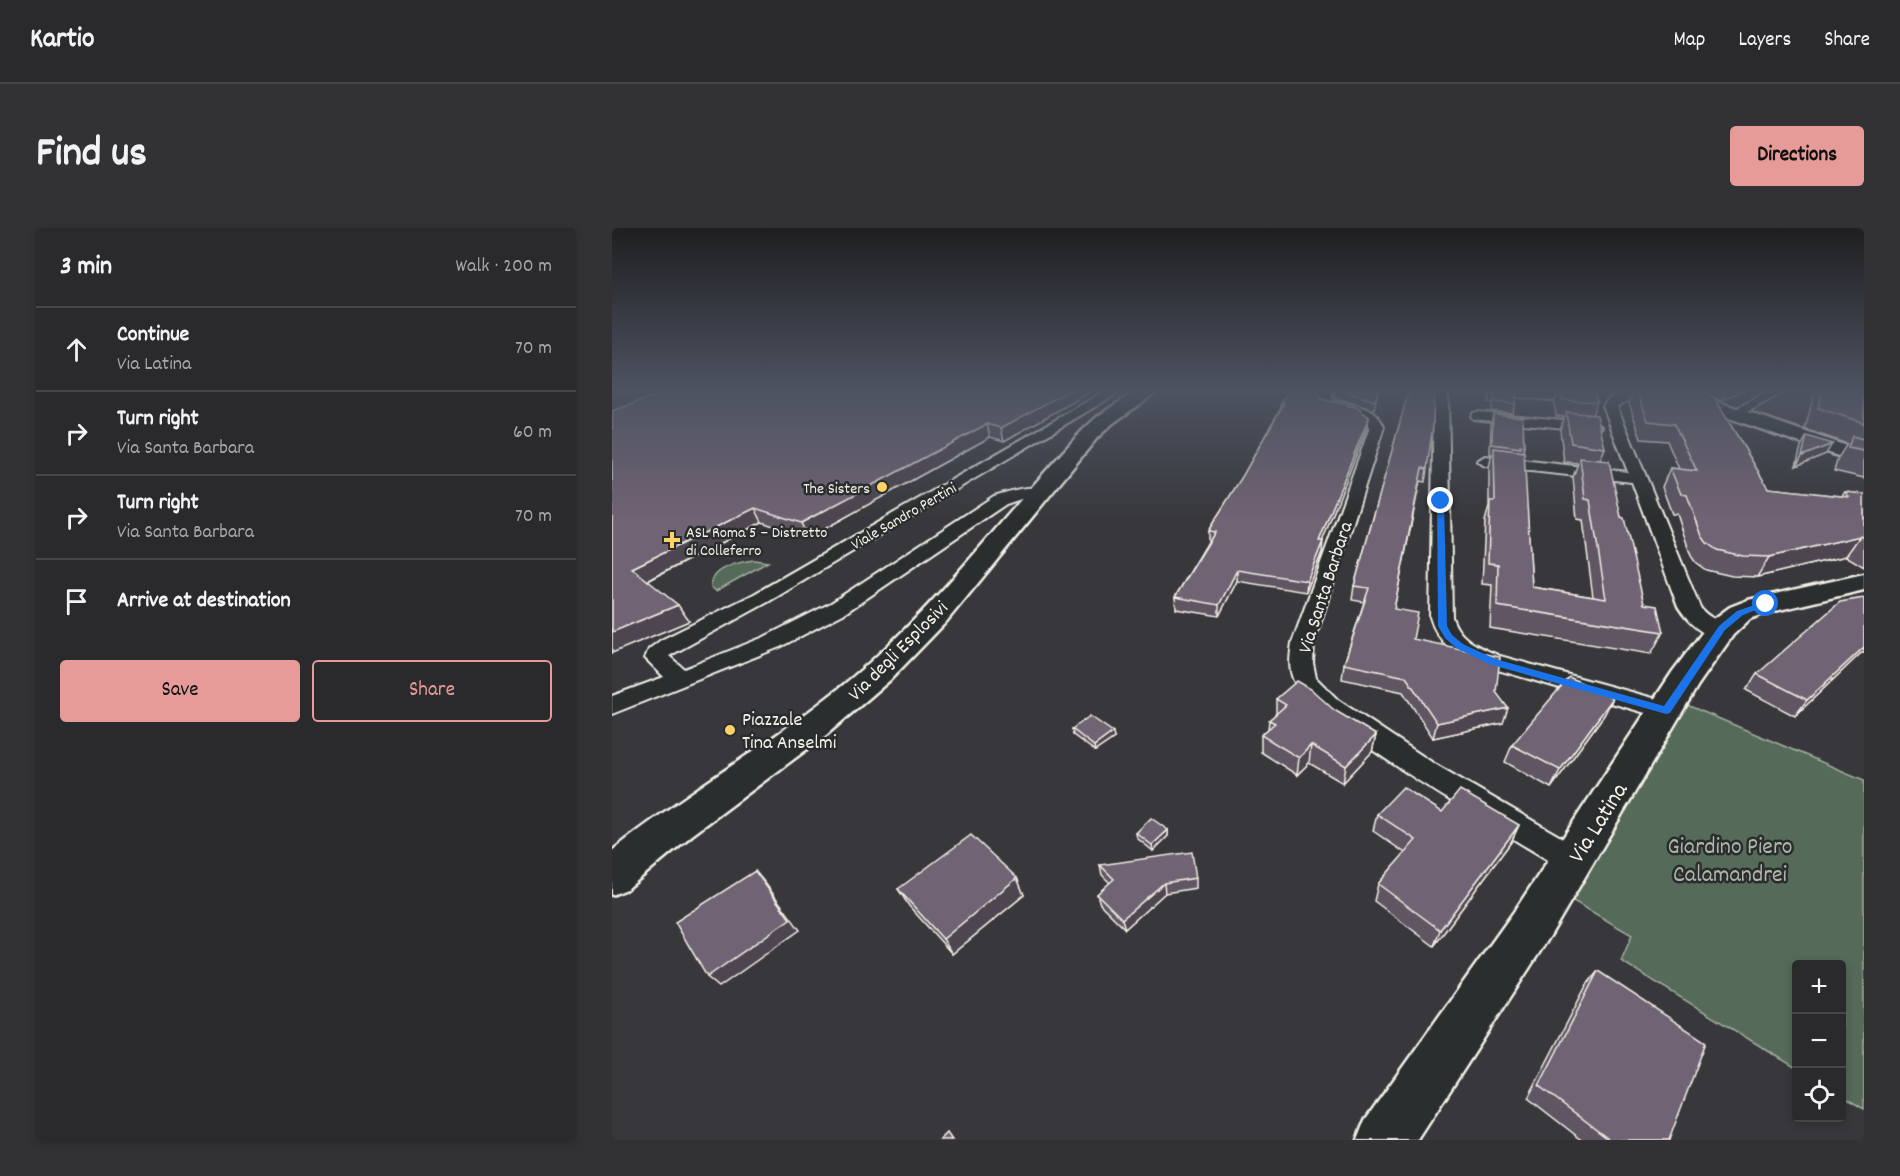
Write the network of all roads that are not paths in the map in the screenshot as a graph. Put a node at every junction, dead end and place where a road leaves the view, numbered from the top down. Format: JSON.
{"nodes":[{"id":1,"x":1044,"y":433,"type":"edge"},
{"id":2,"x":1092,"y":433,"type":"edge"},
{"id":3,"x":1375,"y":433,"type":"edge"},
{"id":4,"x":1441,"y":433,"type":"edge"},
{"id":5,"x":1620,"y":433,"type":"edge"},
{"id":6,"x":1787,"y":433,"type":"edge"},
{"id":7,"x":1864,"y":459,"type":"edge"},
{"id":8,"x":1485,"y":461,"type":"dead end"},
{"id":9,"x":1638,"y":478,"type":"junction"},
{"id":10,"x":1039,"y":493,"type":"junction"},
{"id":11,"x":1864,"y":582,"type":"edge"},
{"id":12,"x":1719,"y":631,"type":"junction"},
{"id":13,"x":681,"y":679,"type":"junction"},
{"id":14,"x":612,"y":705,"type":"edge"},
{"id":15,"x":1666,"y":710,"type":"junction"},
{"id":16,"x":1574,"y":860,"type":"junction"},
{"id":17,"x":612,"y":876,"type":"edge"},
{"id":18,"x":1384,"y":1140,"type":"edge"}],
"edges":[{"from":1,"to":13,"type":"street","name":"Viale Sandro Pertini"},
{"from":2,"to":10,"type":"main road","name":"Via degli Esplosivi"},
{"from":3,"to":16,"type":"street","name":"Via Santa Barbara"},
{"from":4,"to":15,"type":"street"},
{"from":5,"to":9,"type":"street"},
{"from":6,"to":7,"type":"main road"},
{"from":8,"to":9,"type":"street"},
{"from":9,"to":12,"type":"street"},
{"from":10,"to":13,"type":"street","name":"Viale Sandro Pertini"},
{"from":10,"to":17,"type":"main road","name":"Via degli Esplosivi"},
{"from":11,"to":12,"type":"main road","name":"Via Latina"},
{"from":12,"to":15,"type":"main road","name":"Via Latina"},
{"from":13,"to":14,"type":"street","name":"Viale Sandro Pertini"},
{"from":15,"to":16,"type":"main road","name":"Via Latina"},
{"from":16,"to":18,"type":"main road","name":"Via Latina"}]}
